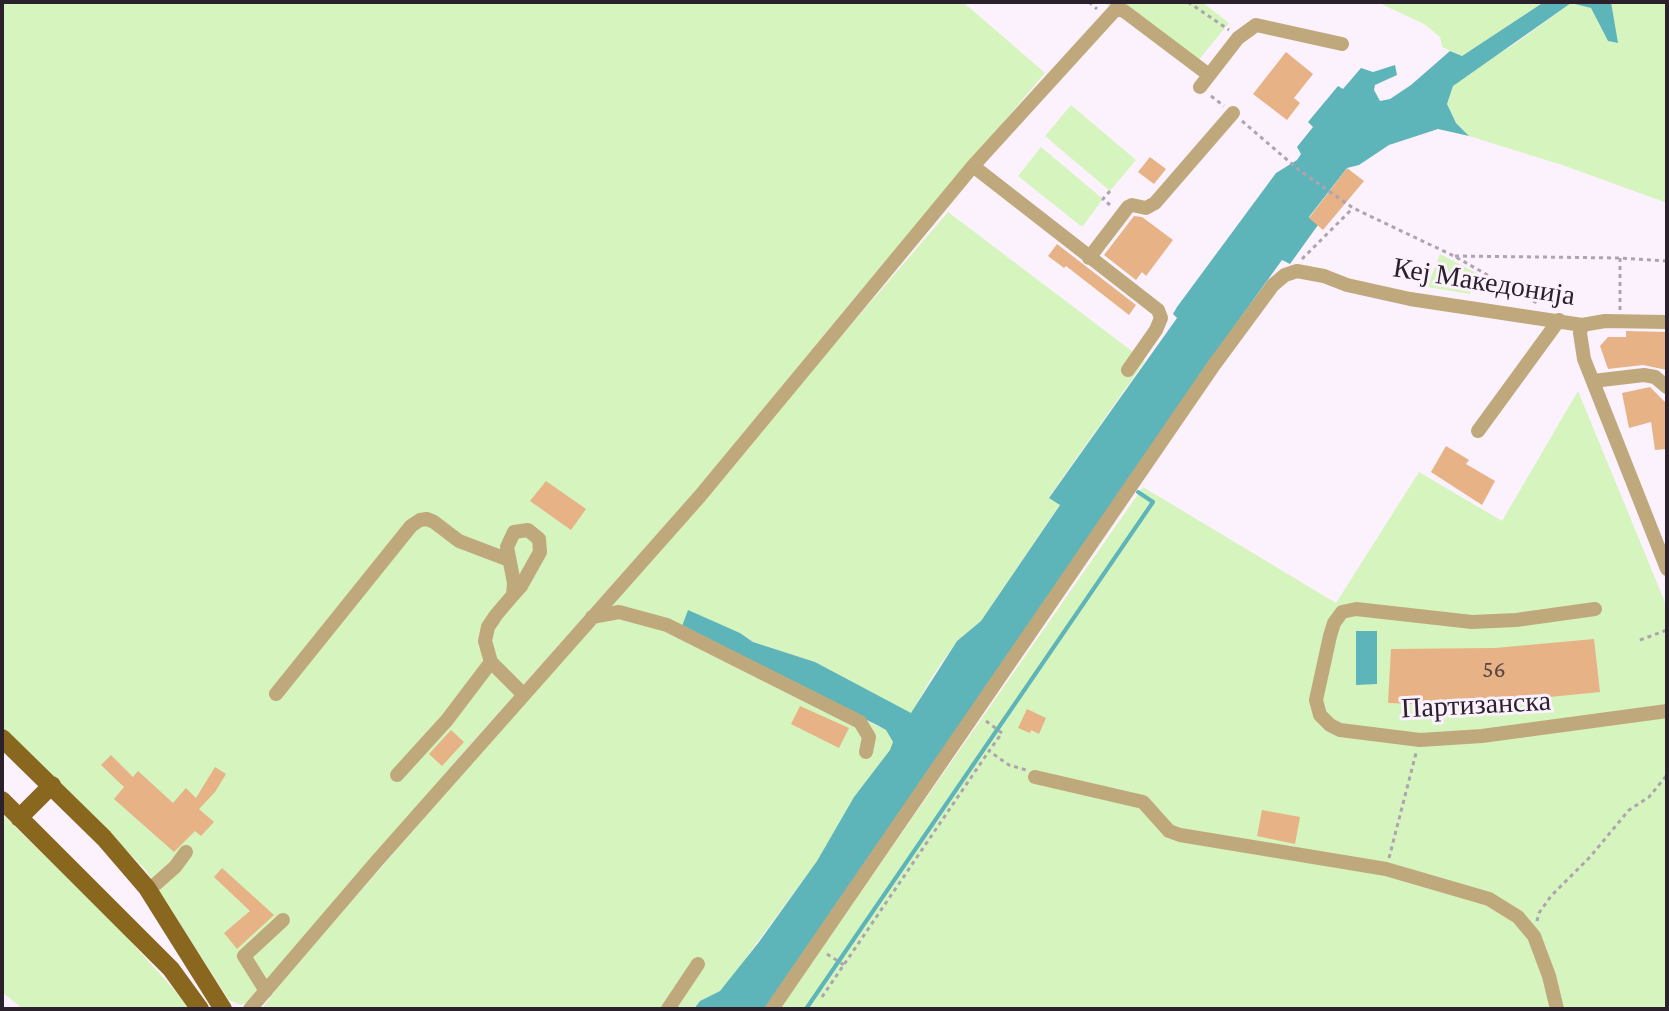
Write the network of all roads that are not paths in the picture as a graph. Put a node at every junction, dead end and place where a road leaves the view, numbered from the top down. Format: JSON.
{"nodes":[{"id":1,"x":1342,"y":44,"type":"dead end"},
{"id":2,"x":1233,"y":113,"type":"road end"},
{"id":3,"x":973,"y":166,"type":"junction"},
{"id":4,"x":1089,"y":258,"type":"junction"},
{"id":5,"x":1559,"y":320,"type":"junction"},
{"id":6,"x":1667,"y":322,"type":"edge"},
{"id":7,"x":1582,"y":325,"type":"junction"},
{"id":8,"x":1128,"y":370,"type":"dead end"},
{"id":9,"x":1593,"y":381,"type":"junction"},
{"id":10,"x":1667,"y":387,"type":"edge"},
{"id":11,"x":1478,"y":431,"type":"dead end"},
{"id":12,"x":1662,"y":538,"type":"edge"},
{"id":13,"x":509,"y":560,"type":"junction"},
{"id":14,"x":1667,"y":569,"type":"edge"},
{"id":15,"x":513,"y":595,"type":"junction"},
{"id":16,"x":1595,"y":609,"type":"dead end"},
{"id":17,"x":592,"y":617,"type":"junction"},
{"id":18,"x":491,"y":662,"type":"junction"},
{"id":19,"x":276,"y":694,"type":"dead end"},
{"id":20,"x":523,"y":694,"type":"junction"},
{"id":21,"x":1667,"y":711,"type":"edge"},
{"id":22,"x":2,"y":738,"type":"edge"},
{"id":23,"x":866,"y":752,"type":"dead end"},
{"id":24,"x":397,"y":775,"type":"dead end"},
{"id":25,"x":1035,"y":777,"type":"road end"},
{"id":26,"x":52,"y":785,"type":"junction"},
{"id":27,"x":2,"y":800,"type":"edge"},
{"id":28,"x":19,"y":818,"type":"junction"},
{"id":29,"x":186,"y":852,"type":"dead end"},
{"id":30,"x":149,"y":890,"type":"junction"},
{"id":31,"x":283,"y":920,"type":"dead end"},
{"id":32,"x":698,"y":964,"type":"dead end"},
{"id":33,"x":266,"y":991,"type":"junction"},
{"id":34,"x":200,"y":1009,"type":"edge"},
{"id":35,"x":223,"y":1009,"type":"edge"},
{"id":36,"x":250,"y":1009,"type":"edge"},
{"id":37,"x":668,"y":1009,"type":"edge"},
{"id":38,"x":772,"y":1009,"type":"edge"},
{"id":39,"x":1557,"y":1009,"type":"edge"}],
"edges":[{"from":1,"to":3,"type":"street"},
{"from":2,"to":4,"type":"street"},
{"from":3,"to":4,"type":"street"},
{"from":3,"to":17,"type":"street"},
{"from":4,"to":8,"type":"street"},
{"from":5,"to":7,"type":"street","name":"Кеј Македонија"},
{"from":5,"to":11,"type":"street"},
{"from":5,"to":38,"type":"street","name":"Кеј Македонија"},
{"from":6,"to":7,"type":"street","name":"Кеј Македонија"},
{"from":7,"to":9,"type":"street"},
{"from":9,"to":10,"type":"street"},
{"from":9,"to":12,"type":"street"},
{"from":12,"to":14,"type":"street"},
{"from":13,"to":15,"type":"street"},
{"from":13,"to":15,"type":"street"},
{"from":13,"to":19,"type":"street"},
{"from":15,"to":18,"type":"street"},
{"from":16,"to":21,"type":"street","name":"Партизанска"},
{"from":17,"to":20,"type":"street"},
{"from":17,"to":23,"type":"street"},
{"from":18,"to":20,"type":"street"},
{"from":18,"to":24,"type":"street"},
{"from":20,"to":33,"type":"street"},
{"from":22,"to":26,"type":"main road"},
{"from":25,"to":39,"type":"street"},
{"from":26,"to":28,"type":"main road"},
{"from":26,"to":30,"type":"main road"},
{"from":27,"to":28,"type":"main road"},
{"from":28,"to":34,"type":"main road"},
{"from":29,"to":30,"type":"street"},
{"from":30,"to":35,"type":"main road"},
{"from":31,"to":33,"type":"street"},
{"from":32,"to":37,"type":"street"},
{"from":33,"to":36,"type":"street"}]}
